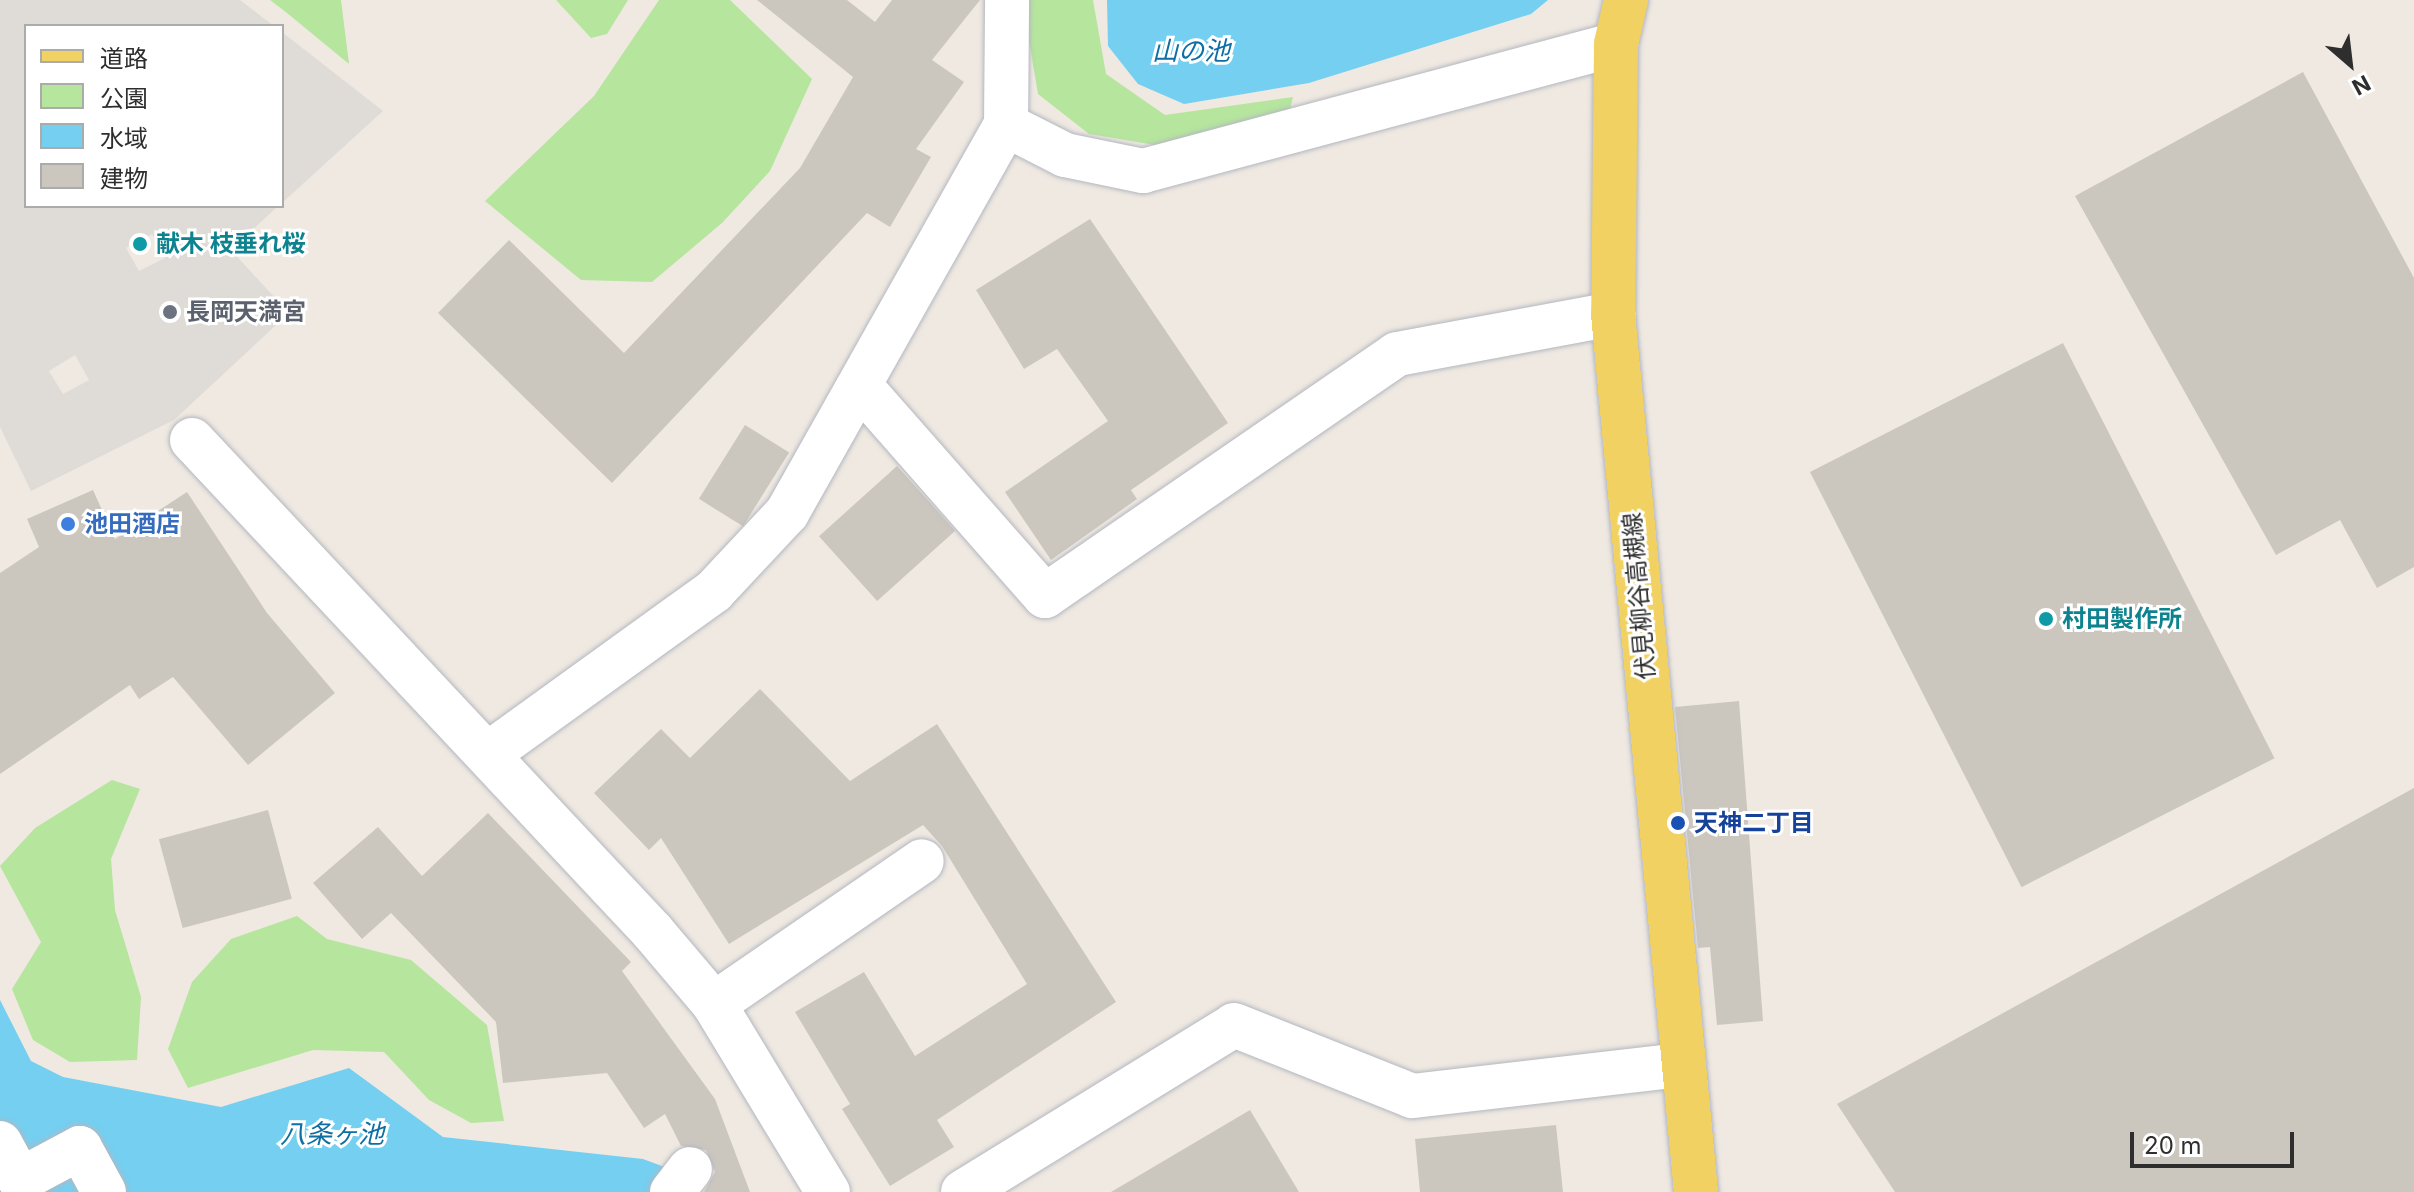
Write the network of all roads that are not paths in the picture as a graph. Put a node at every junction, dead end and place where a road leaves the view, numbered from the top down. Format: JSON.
{"nodes":[{"id":1,"x":1007,"y":0,"type":"edge"},
{"id":2,"x":1626,"y":0,"type":"edge"},
{"id":3,"x":1616,"y":44,"type":"junction"},
{"id":4,"x":1006,"y":125,"type":"junction"},
{"id":5,"x":1613,"y":314,"type":"junction"},
{"id":6,"x":862,"y":388,"type":"junction"},
{"id":7,"x":192,"y":440,"type":"dead end"},
{"id":8,"x":488,"y":754,"type":"junction"},
{"id":9,"x":922,"y":861,"type":"dead end"},
{"id":10,"x":714,"y":1004,"type":"junction"},
{"id":11,"x":1681,"y":1065,"type":"junction"},
{"id":12,"x":0,"y":1143,"type":"edge"},
{"id":13,"x":104,"y":1192,"type":"edge"},
{"id":14,"x":828,"y":1192,"type":"edge"},
{"id":15,"x":963,"y":1192,"type":"edge"},
{"id":16,"x":1696,"y":1192,"type":"edge"}],
"edges":[{"from":1,"to":4,"type":"street"},
{"from":2,"to":3,"type":"main road","name":"伏見柳谷高槻線"},
{"from":3,"to":4,"type":"street"},
{"from":3,"to":5,"type":"main road","name":"伏見柳谷高槻線"},
{"from":4,"to":6,"type":"street"},
{"from":5,"to":6,"type":"street"},
{"from":5,"to":11,"type":"main road","name":"伏見柳谷高槻線"},
{"from":6,"to":8,"type":"street"},
{"from":7,"to":8,"type":"street"},
{"from":8,"to":10,"type":"street"},
{"from":9,"to":10,"type":"street"},
{"from":10,"to":14,"type":"street"},
{"from":11,"to":15,"type":"street"},
{"from":11,"to":16,"type":"main road","name":"伏見柳谷高槻線"},
{"from":12,"to":13,"type":"street"}]}
